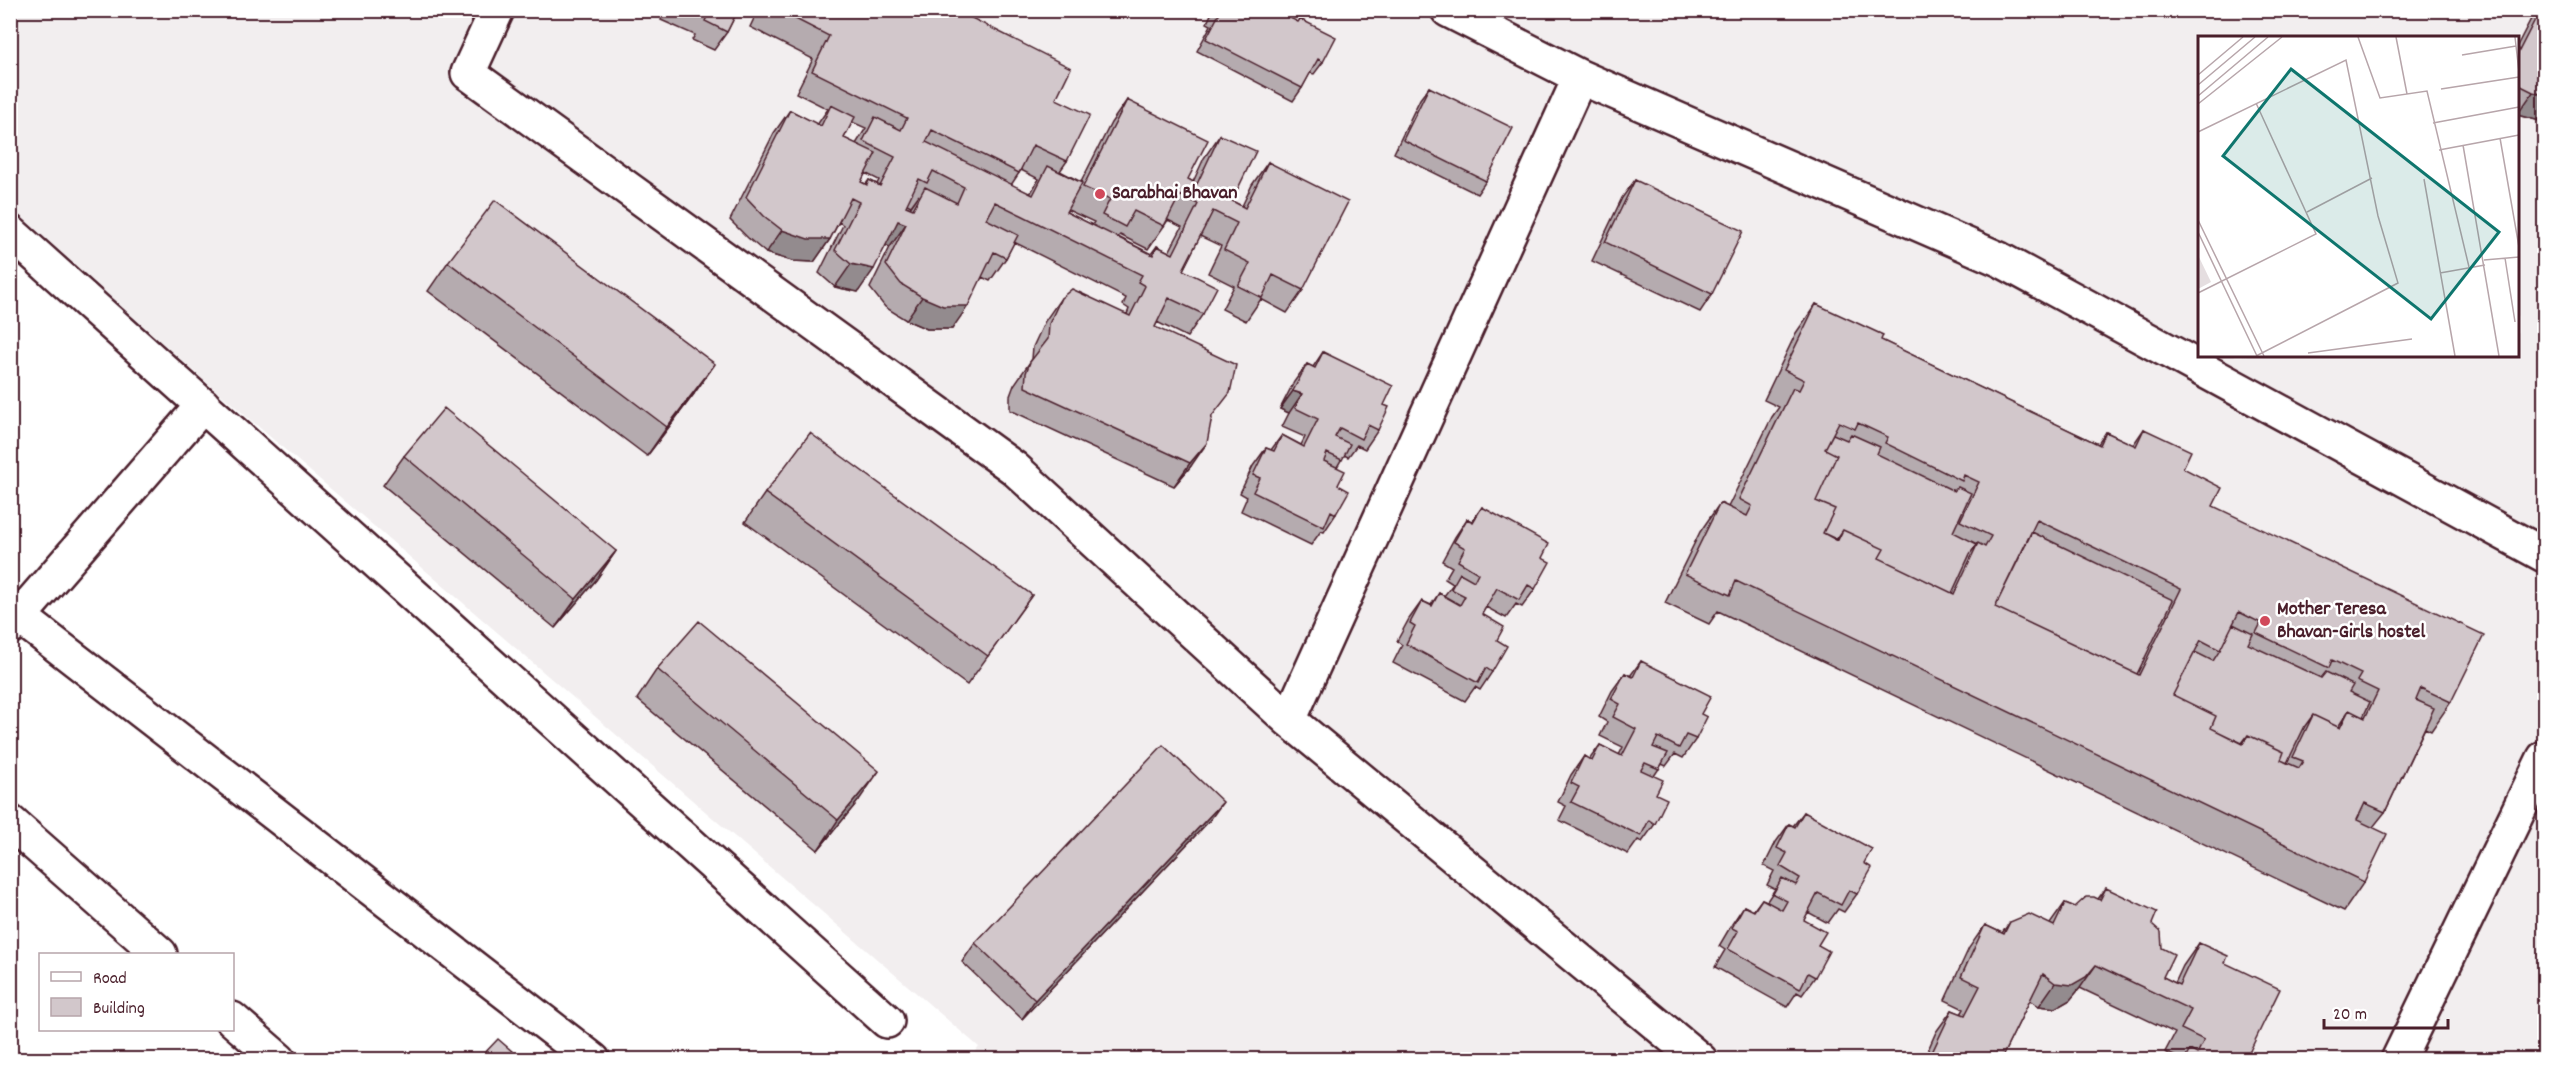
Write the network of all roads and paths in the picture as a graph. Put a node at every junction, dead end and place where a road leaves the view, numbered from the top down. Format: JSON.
{"nodes":[{"id":1,"x":497,"y":10,"type":"edge"},
{"id":2,"x":1448,"y":10,"type":"edge"},
{"id":3,"x":1580,"y":77,"type":"junction"},
{"id":4,"x":10,"y":232,"type":"edge"},
{"id":5,"x":203,"y":405,"type":"junction"},
{"id":6,"x":2544,"y":555,"type":"edge"},
{"id":7,"x":15,"y":622,"type":"edge"},
{"id":8,"x":1289,"y":720,"type":"junction"},
{"id":9,"x":2544,"y":758,"type":"edge"},
{"id":10,"x":10,"y":822,"type":"edge"},
{"id":11,"x":159,"y":953,"type":"edge"},
{"id":12,"x":234,"y":1020,"type":"edge"},
{"id":13,"x":887,"y":1021,"type":"dead end"},
{"id":14,"x":279,"y":1059,"type":"edge"},
{"id":15,"x":593,"y":1059,"type":"edge"},
{"id":16,"x":1700,"y":1059,"type":"edge"},
{"id":17,"x":2398,"y":1059,"type":"edge"}],
"edges":[{"from":1,"to":8,"type":"street"},
{"from":2,"to":3,"type":"street"},
{"from":3,"to":6,"type":"street"},
{"from":3,"to":8,"type":"street"},
{"from":4,"to":5,"type":"street"},
{"from":5,"to":7,"type":"street"},
{"from":5,"to":13,"type":"street"},
{"from":7,"to":15,"type":"street"},
{"from":8,"to":16,"type":"street"},
{"from":9,"to":17,"type":"street"},
{"from":10,"to":11,"type":"street"},
{"from":12,"to":14,"type":"street"}]}
